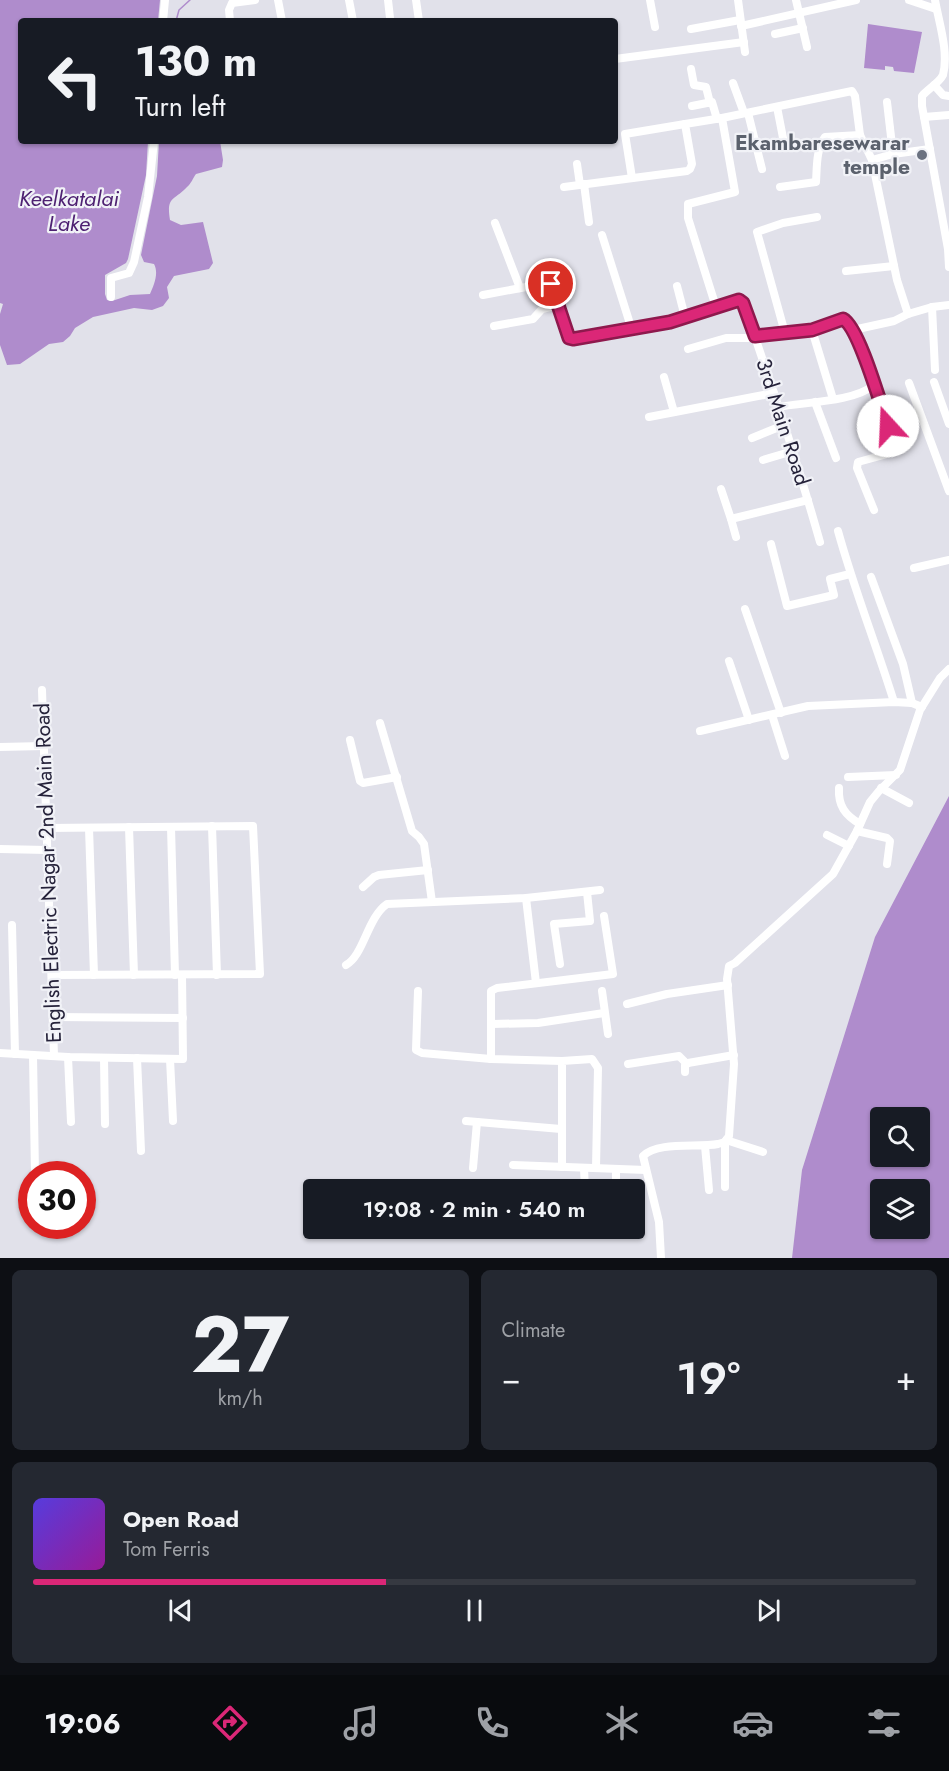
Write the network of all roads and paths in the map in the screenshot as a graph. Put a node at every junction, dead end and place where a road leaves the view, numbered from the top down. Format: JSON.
{"nodes":[{"id":1,"x":165,"y":0,"type":"edge"},
{"id":2,"x":255,"y":0,"type":"edge"},
{"id":3,"x":278,"y":0,"type":"edge"},
{"id":4,"x":349,"y":0,"type":"edge"},
{"id":5,"x":388,"y":0,"type":"edge"},
{"id":6,"x":416,"y":0,"type":"edge"},
{"id":7,"x":650,"y":0,"type":"edge"},
{"id":8,"x":738,"y":0,"type":"edge"},
{"id":9,"x":796,"y":0,"type":"edge"},
{"id":10,"x":856,"y":0,"type":"edge"},
{"id":11,"x":909,"y":0,"type":"edge"},
{"id":12,"x":936,"y":4,"type":"edge"},
{"id":13,"x":801,"y":14,"type":"junction"},
{"id":14,"x":163,"y":18,"type":"edge"},
{"id":15,"x":230,"y":18,"type":"edge"},
{"id":16,"x":281,"y":18,"type":"edge"},
{"id":17,"x":352,"y":18,"type":"edge"},
{"id":18,"x":390,"y":18,"type":"dead end"},
{"id":19,"x":419,"y":18,"type":"edge"},
{"id":20,"x":741,"y":23,"type":"junction"},
{"id":21,"x":656,"y":27,"type":"dead end"},
{"id":22,"x":803,"y":28,"type":"junction"},
{"id":23,"x":691,"y":29,"type":"dead end"},
{"id":24,"x":775,"y":34,"type":"dead end"},
{"id":25,"x":807,"y":47,"type":"dead end"},
{"id":26,"x":948,"y":47,"type":"edge"},
{"id":27,"x":618,"y":59,"type":"edge"},
{"id":28,"x":691,"y":69,"type":"dead end"},
{"id":29,"x":734,"y":83,"type":"dead end"},
{"id":30,"x":934,"y":85,"type":"junction"},
{"id":31,"x":949,"y":96,"type":"edge"},
{"id":32,"x":887,"y":102,"type":"dead end"},
{"id":33,"x":710,"y":103,"type":"junction"},
{"id":34,"x":692,"y":106,"type":"dead end"},
{"id":35,"x":777,"y":107,"type":"junction"},
{"id":36,"x":746,"y":113,"type":"junction"},
{"id":37,"x":949,"y":115,"type":"edge"},
{"id":38,"x":924,"y":117,"type":"junction"},
{"id":39,"x":720,"y":118,"type":"junction"},
{"id":40,"x":685,"y":124,"type":"junction"},
{"id":41,"x":860,"y":135,"type":"junction"},
{"id":42,"x":784,"y":143,"type":"dead end"},
{"id":43,"x":154,"y":144,"type":"edge"},
{"id":44,"x":930,"y":150,"type":"junction"},
{"id":45,"x":893,"y":154,"type":"junction"},
{"id":46,"x":872,"y":160,"type":"junction"},
{"id":47,"x":577,"y":164,"type":"dead end"},
{"id":48,"x":762,"y":169,"type":"dead end"},
{"id":49,"x":632,"y":178,"type":"junction"},
{"id":50,"x":582,"y":184,"type":"junction"},
{"id":51,"x":564,"y":187,"type":"dead end"},
{"id":52,"x":780,"y":187,"type":"dead end"},
{"id":53,"x":817,"y":217,"type":"dead end"},
{"id":54,"x":589,"y":222,"type":"dead end"},
{"id":55,"x":495,"y":223,"type":"dead end"},
{"id":56,"x":602,"y":235,"type":"dead end"},
{"id":57,"x":894,"y":266,"type":"junction"},
{"id":58,"x":949,"y":267,"type":"edge"},
{"id":59,"x":846,"y":271,"type":"dead end"},
{"id":60,"x":676,"y":286,"type":"dead end"},
{"id":61,"x":520,"y":288,"type":"junction"},
{"id":62,"x":483,"y":295,"type":"dead end"},
{"id":63,"x":111,"y":297,"type":"dead end"},
{"id":64,"x":949,"y":304,"type":"edge"},
{"id":65,"x":559,"y":305,"type":"junction"},
{"id":66,"x":716,"y":307,"type":"junction"},
{"id":67,"x":932,"y":307,"type":"junction"},
{"id":68,"x":908,"y":314,"type":"junction"},
{"id":69,"x":685,"y":317,"type":"junction"},
{"id":70,"x":494,"y":326,"type":"dead end"},
{"id":71,"x":631,"y":327,"type":"junction"},
{"id":72,"x":812,"y":330,"type":"junction"},
{"id":73,"x":853,"y":330,"type":"junction"},
{"id":74,"x":785,"y":333,"type":"junction"},
{"id":75,"x":755,"y":337,"type":"junction"},
{"id":76,"x":688,"y":349,"type":"dead end"},
{"id":77,"x":935,"y":370,"type":"dead end"},
{"id":78,"x":664,"y":377,"type":"dead end"},
{"id":79,"x":934,"y":382,"type":"dead end"},
{"id":80,"x":909,"y":383,"type":"dead end"},
{"id":81,"x":874,"y":385,"type":"junction"},
{"id":82,"x":774,"y":393,"type":"junction"},
{"id":83,"x":833,"y":399,"type":"junction"},
{"id":84,"x":815,"y":402,"type":"junction"},
{"id":85,"x":778,"y":407,"type":"junction"},
{"id":86,"x":674,"y":412,"type":"junction"},
{"id":87,"x":649,"y":417,"type":"dead end"},
{"id":88,"x":949,"y":424,"type":"edge"},
{"id":89,"x":784,"y":425,"type":"junction"},
{"id":90,"x":752,"y":438,"type":"dead end"},
{"id":91,"x":793,"y":451,"type":"junction"},
{"id":92,"x":836,"y":458,"type":"dead end"},
{"id":93,"x":763,"y":460,"type":"dead end"},
{"id":94,"x":721,"y":489,"type":"dead end"},
{"id":95,"x":949,"y":491,"type":"edge"},
{"id":96,"x":808,"y":500,"type":"junction"},
{"id":97,"x":874,"y":510,"type":"dead end"},
{"id":98,"x":731,"y":519,"type":"junction"},
{"id":99,"x":838,"y":531,"type":"dead end"},
{"id":100,"x":736,"y":537,"type":"dead end"},
{"id":101,"x":820,"y":542,"type":"dead end"},
{"id":102,"x":771,"y":544,"type":"dead end"},
{"id":103,"x":949,"y":560,"type":"edge"},
{"id":104,"x":914,"y":568,"type":"dead end"},
{"id":105,"x":849,"y":574,"type":"junction"},
{"id":106,"x":871,"y":577,"type":"dead end"},
{"id":107,"x":746,"y":609,"type":"dead end"},
{"id":108,"x":729,"y":661,"type":"dead end"},
{"id":109,"x":949,"y":669,"type":"edge"},
{"id":110,"x":42,"y":690,"type":"dead end"},
{"id":111,"x":894,"y":702,"type":"junction"},
{"id":112,"x":912,"y":703,"type":"junction"},
{"id":113,"x":922,"y":707,"type":"junction"},
{"id":114,"x":776,"y":714,"type":"junction"},
{"id":115,"x":749,"y":720,"type":"junction"},
{"id":116,"x":380,"y":723,"type":"dead end"},
{"id":117,"x":700,"y":731,"type":"dead end"},
{"id":118,"x":350,"y":740,"type":"dead end"},
{"id":119,"x":44,"y":746,"type":"junction"},
{"id":120,"x":0,"y":747,"type":"edge"},
{"id":121,"x":785,"y":756,"type":"dead end"},
{"id":122,"x":896,"y":775,"type":"junction"},
{"id":123,"x":397,"y":777,"type":"junction"},
{"id":124,"x":848,"y":777,"type":"dead end"},
{"id":125,"x":839,"y":788,"type":"dead end"},
{"id":126,"x":881,"y":788,"type":"junction"},
{"id":127,"x":909,"y":803,"type":"dead end"},
{"id":128,"x":212,"y":826,"type":"junction"},
{"id":129,"x":129,"y":827,"type":"junction"},
{"id":130,"x":171,"y":827,"type":"junction"},
{"id":131,"x":859,"y":827,"type":"junction"},
{"id":132,"x":47,"y":828,"type":"junction"},
{"id":133,"x":88,"y":828,"type":"junction"},
{"id":134,"x":827,"y":835,"type":"dead end"},
{"id":135,"x":849,"y":846,"type":"junction"},
{"id":136,"x":0,"y":849,"type":"edge"},
{"id":137,"x":48,"y":850,"type":"junction"},
{"id":138,"x":887,"y":864,"type":"dead end"},
{"id":139,"x":428,"y":870,"type":"junction"},
{"id":140,"x":363,"y":887,"type":"dead end"},
{"id":141,"x":600,"y":890,"type":"dead end"},
{"id":142,"x":587,"y":892,"type":"junction"},
{"id":143,"x":526,"y":898,"type":"junction"},
{"id":144,"x":432,"y":902,"type":"junction"},
{"id":145,"x":604,"y":916,"type":"dead end"},
{"id":146,"x":12,"y":925,"type":"dead end"},
{"id":147,"x":560,"y":964,"type":"dead end"},
{"id":148,"x":346,"y":965,"type":"dead end"},
{"id":149,"x":51,"y":975,"type":"junction"},
{"id":150,"x":94,"y":975,"type":"junction"},
{"id":151,"x":134,"y":975,"type":"junction"},
{"id":152,"x":179,"y":975,"type":"junction"},
{"id":153,"x":217,"y":975,"type":"junction"},
{"id":154,"x":536,"y":983,"type":"junction"},
{"id":155,"x":728,"y":985,"type":"junction"},
{"id":156,"x":418,"y":991,"type":"dead end"},
{"id":157,"x":602,"y":991,"type":"dead end"},
{"id":158,"x":627,"y":1004,"type":"dead end"},
{"id":159,"x":604,"y":1013,"type":"junction"},
{"id":160,"x":53,"y":1017,"type":"junction"},
{"id":161,"x":183,"y":1018,"type":"junction"},
{"id":162,"x":492,"y":1023,"type":"junction"},
{"id":163,"x":608,"y":1034,"type":"dead end"},
{"id":164,"x":0,"y":1053,"type":"edge"},
{"id":165,"x":15,"y":1054,"type":"junction"},
{"id":166,"x":33,"y":1055,"type":"junction"},
{"id":167,"x":734,"y":1055,"type":"junction"},
{"id":168,"x":54,"y":1056,"type":"junction"},
{"id":169,"x":69,"y":1057,"type":"junction"},
{"id":170,"x":104,"y":1058,"type":"junction"},
{"id":171,"x":137,"y":1058,"type":"junction"},
{"id":172,"x":170,"y":1059,"type":"junction"},
{"id":173,"x":491,"y":1059,"type":"junction"},
{"id":174,"x":562,"y":1061,"type":"junction"},
{"id":175,"x":628,"y":1064,"type":"dead end"},
{"id":176,"x":173,"y":1121,"type":"dead end"},
{"id":177,"x":466,"y":1121,"type":"dead end"},
{"id":178,"x":70,"y":1122,"type":"dead end"},
{"id":179,"x":477,"y":1122,"type":"junction"},
{"id":180,"x":105,"y":1124,"type":"dead end"},
{"id":181,"x":561,"y":1129,"type":"junction"},
{"id":182,"x":726,"y":1141,"type":"junction"},
{"id":183,"x":705,"y":1146,"type":"junction"},
{"id":184,"x":141,"y":1151,"type":"dead end"},
{"id":185,"x":763,"y":1152,"type":"dead end"},
{"id":186,"x":35,"y":1161,"type":"edge"},
{"id":187,"x":513,"y":1165,"type":"dead end"},
{"id":188,"x":562,"y":1167,"type":"junction"},
{"id":189,"x":473,"y":1168,"type":"dead end"},
{"id":190,"x":584,"y":1168,"type":"junction"},
{"id":191,"x":596,"y":1168,"type":"junction"},
{"id":192,"x":616,"y":1169,"type":"junction"},
{"id":193,"x":646,"y":1170,"type":"junction"},
{"id":194,"x":584,"y":1179,"type":"edge"},
{"id":195,"x":616,"y":1179,"type":"edge"},
{"id":196,"x":725,"y":1187,"type":"dead end"},
{"id":197,"x":709,"y":1190,"type":"dead end"},
{"id":198,"x":661,"y":1258,"type":"edge"}],
"edges":[{"from":1,"to":14,"type":"street"},
{"from":2,"to":15,"type":"street"},
{"from":3,"to":16,"type":"street"},
{"from":4,"to":17,"type":"street"},
{"from":5,"to":18,"type":"street"},
{"from":6,"to":19,"type":"street"},
{"from":7,"to":21,"type":"street"},
{"from":8,"to":20,"type":"street"},
{"from":9,"to":13,"type":"street"},
{"from":10,"to":13,"type":"street"},
{"from":11,"to":12,"type":"street"},
{"from":12,"to":26,"type":"street"},
{"from":13,"to":20,"type":"street"},
{"from":13,"to":22,"type":"street"},
{"from":20,"to":23,"type":"street"},
{"from":20,"to":27,"type":"street"},
{"from":22,"to":24,"type":"street"},
{"from":22,"to":25,"type":"street"},
{"from":26,"to":30,"type":"street"},
{"from":28,"to":33,"type":"street"},
{"from":29,"to":36,"type":"street"},
{"from":30,"to":31,"type":"street"},
{"from":30,"to":38,"type":"street"},
{"from":32,"to":45,"type":"street"},
{"from":33,"to":34,"type":"street"},
{"from":33,"to":39,"type":"street"},
{"from":35,"to":36,"type":"street"},
{"from":35,"to":41,"type":"street"},
{"from":35,"to":42,"type":"street"},
{"from":36,"to":39,"type":"street"},
{"from":36,"to":48,"type":"street"},
{"from":37,"to":38,"type":"street"},
{"from":38,"to":44,"type":"street"},
{"from":39,"to":40,"type":"street"},
{"from":39,"to":66,"type":"street"},
{"from":40,"to":49,"type":"street"},
{"from":40,"to":49,"type":"street"},
{"from":41,"to":46,"type":"street"},
{"from":41,"to":52,"type":"street"},
{"from":43,"to":63,"type":"street"},
{"from":44,"to":45,"type":"street"},
{"from":44,"to":58,"type":"street"},
{"from":45,"to":46,"type":"street"},
{"from":46,"to":57,"type":"street"},
{"from":47,"to":50,"type":"street"},
{"from":49,"to":50,"type":"street"},
{"from":50,"to":51,"type":"street"},
{"from":50,"to":54,"type":"street"},
{"from":53,"to":74,"type":"street"},
{"from":55,"to":61,"type":"street"},
{"from":56,"to":71,"type":"street"},
{"from":57,"to":59,"type":"street"},
{"from":57,"to":68,"type":"street"},
{"from":60,"to":69,"type":"street"},
{"from":61,"to":62,"type":"street"},
{"from":61,"to":65,"type":"street"},
{"from":64,"to":67,"type":"street"},
{"from":65,"to":70,"type":"street"},
{"from":65,"to":71,"type":"street","name":"3rd Main Road"},
{"from":66,"to":69,"type":"street","name":"3rd Main Road"},
{"from":66,"to":75,"type":"street","name":"3rd Main Road"},
{"from":67,"to":68,"type":"street"},
{"from":67,"to":77,"type":"street"},
{"from":68,"to":73,"type":"street"},
{"from":69,"to":71,"type":"street","name":"3rd Main Road"},
{"from":72,"to":73,"type":"street"},
{"from":72,"to":74,"type":"street"},
{"from":72,"to":83,"type":"street"},
{"from":73,"to":81,"type":"street"},
{"from":74,"to":75,"type":"street"},
{"from":75,"to":76,"type":"street"},
{"from":75,"to":82,"type":"street","name":"3rd Main Road"},
{"from":78,"to":86,"type":"street"},
{"from":79,"to":88,"type":"street"},
{"from":80,"to":95,"type":"street"},
{"from":81,"to":83,"type":"street"},
{"from":81,"to":97,"type":"street"},
{"from":82,"to":85,"type":"street","name":"3rd Main Road"},
{"from":82,"to":86,"type":"street"},
{"from":83,"to":84,"type":"street"},
{"from":84,"to":85,"type":"street"},
{"from":84,"to":92,"type":"street"},
{"from":85,"to":89,"type":"street","name":"3rd Main Road"},
{"from":86,"to":87,"type":"street"},
{"from":89,"to":90,"type":"street"},
{"from":89,"to":91,"type":"street","name":"3rd Main Road"},
{"from":91,"to":93,"type":"street"},
{"from":91,"to":96,"type":"street","name":"3rd Main Road"},
{"from":94,"to":98,"type":"street"},
{"from":96,"to":98,"type":"street"},
{"from":96,"to":101,"type":"street","name":"3rd Main Road"},
{"from":98,"to":100,"type":"street"},
{"from":99,"to":105,"type":"street"},
{"from":102,"to":105,"type":"street"},
{"from":103,"to":104,"type":"street"},
{"from":105,"to":111,"type":"street"},
{"from":106,"to":112,"type":"street"},
{"from":107,"to":114,"type":"street"},
{"from":108,"to":115,"type":"street"},
{"from":109,"to":113,"type":"street"},
{"from":110,"to":119,"type":"street","name":"English Electric Nagar 2nd Main Road"},
{"from":111,"to":112,"type":"street"},
{"from":111,"to":114,"type":"street"},
{"from":112,"to":113,"type":"street"},
{"from":113,"to":122,"type":"street"},
{"from":114,"to":115,"type":"street"},
{"from":114,"to":121,"type":"street"},
{"from":115,"to":117,"type":"street"},
{"from":116,"to":123,"type":"street"},
{"from":118,"to":123,"type":"street"},
{"from":119,"to":120,"type":"street"},
{"from":119,"to":132,"type":"street","name":"English Electric Nagar 2nd Main Road"},
{"from":122,"to":124,"type":"street"},
{"from":122,"to":126,"type":"street"},
{"from":123,"to":139,"type":"street"},
{"from":125,"to":131,"type":"street"},
{"from":126,"to":127,"type":"street"},
{"from":126,"to":131,"type":"street"},
{"from":128,"to":130,"type":"street"},
{"from":128,"to":153,"type":"street"},
{"from":128,"to":153,"type":"street"},
{"from":129,"to":130,"type":"street"},
{"from":129,"to":133,"type":"street"},
{"from":129,"to":151,"type":"street"},
{"from":130,"to":152,"type":"street"},
{"from":131,"to":135,"type":"street"},
{"from":131,"to":138,"type":"street"},
{"from":132,"to":133,"type":"street"},
{"from":132,"to":137,"type":"street","name":"English Electric Nagar 2nd Main Road"},
{"from":133,"to":150,"type":"street"},
{"from":134,"to":135,"type":"street"},
{"from":135,"to":155,"type":"street"},
{"from":136,"to":137,"type":"street"},
{"from":137,"to":149,"type":"street","name":"English Electric Nagar 2nd Main Road"},
{"from":139,"to":140,"type":"street"},
{"from":139,"to":144,"type":"street"},
{"from":141,"to":142,"type":"street"},
{"from":142,"to":143,"type":"street"},
{"from":142,"to":147,"type":"street"},
{"from":143,"to":144,"type":"street"},
{"from":143,"to":154,"type":"street"},
{"from":144,"to":148,"type":"street"},
{"from":145,"to":154,"type":"street"},
{"from":146,"to":165,"type":"street"},
{"from":149,"to":150,"type":"street"},
{"from":149,"to":160,"type":"street","name":"English Electric Nagar 2nd Main Road"},
{"from":150,"to":151,"type":"street"},
{"from":151,"to":152,"type":"street"},
{"from":152,"to":153,"type":"street"},
{"from":152,"to":161,"type":"street"},
{"from":154,"to":162,"type":"street"},
{"from":155,"to":158,"type":"street"},
{"from":155,"to":167,"type":"street"},
{"from":156,"to":173,"type":"street"},
{"from":157,"to":159,"type":"street"},
{"from":159,"to":162,"type":"street"},
{"from":159,"to":163,"type":"street"},
{"from":160,"to":161,"type":"street"},
{"from":160,"to":168,"type":"street","name":"English Electric Nagar 2nd Main Road"},
{"from":161,"to":172,"type":"street"},
{"from":162,"to":173,"type":"street"},
{"from":164,"to":165,"type":"street"},
{"from":165,"to":166,"type":"street"},
{"from":166,"to":168,"type":"street"},
{"from":166,"to":186,"type":"street"},
{"from":167,"to":175,"type":"street"},
{"from":167,"to":182,"type":"street"},
{"from":168,"to":169,"type":"street"},
{"from":169,"to":170,"type":"street"},
{"from":169,"to":178,"type":"street"},
{"from":170,"to":171,"type":"street"},
{"from":170,"to":180,"type":"street"},
{"from":171,"to":172,"type":"street"},
{"from":171,"to":184,"type":"street"},
{"from":172,"to":176,"type":"street"},
{"from":173,"to":174,"type":"street"},
{"from":174,"to":181,"type":"street"},
{"from":174,"to":191,"type":"street"},
{"from":177,"to":179,"type":"street"},
{"from":179,"to":181,"type":"street"},
{"from":179,"to":189,"type":"street"},
{"from":181,"to":188,"type":"street"},
{"from":182,"to":183,"type":"street"},
{"from":182,"to":185,"type":"street"},
{"from":182,"to":196,"type":"street"},
{"from":183,"to":193,"type":"street"},
{"from":183,"to":197,"type":"street"},
{"from":187,"to":188,"type":"street"},
{"from":188,"to":190,"type":"street"},
{"from":190,"to":191,"type":"street"},
{"from":190,"to":194,"type":"street"},
{"from":191,"to":192,"type":"street"},
{"from":192,"to":193,"type":"street"},
{"from":192,"to":195,"type":"street"},
{"from":193,"to":198,"type":"street"}]}
